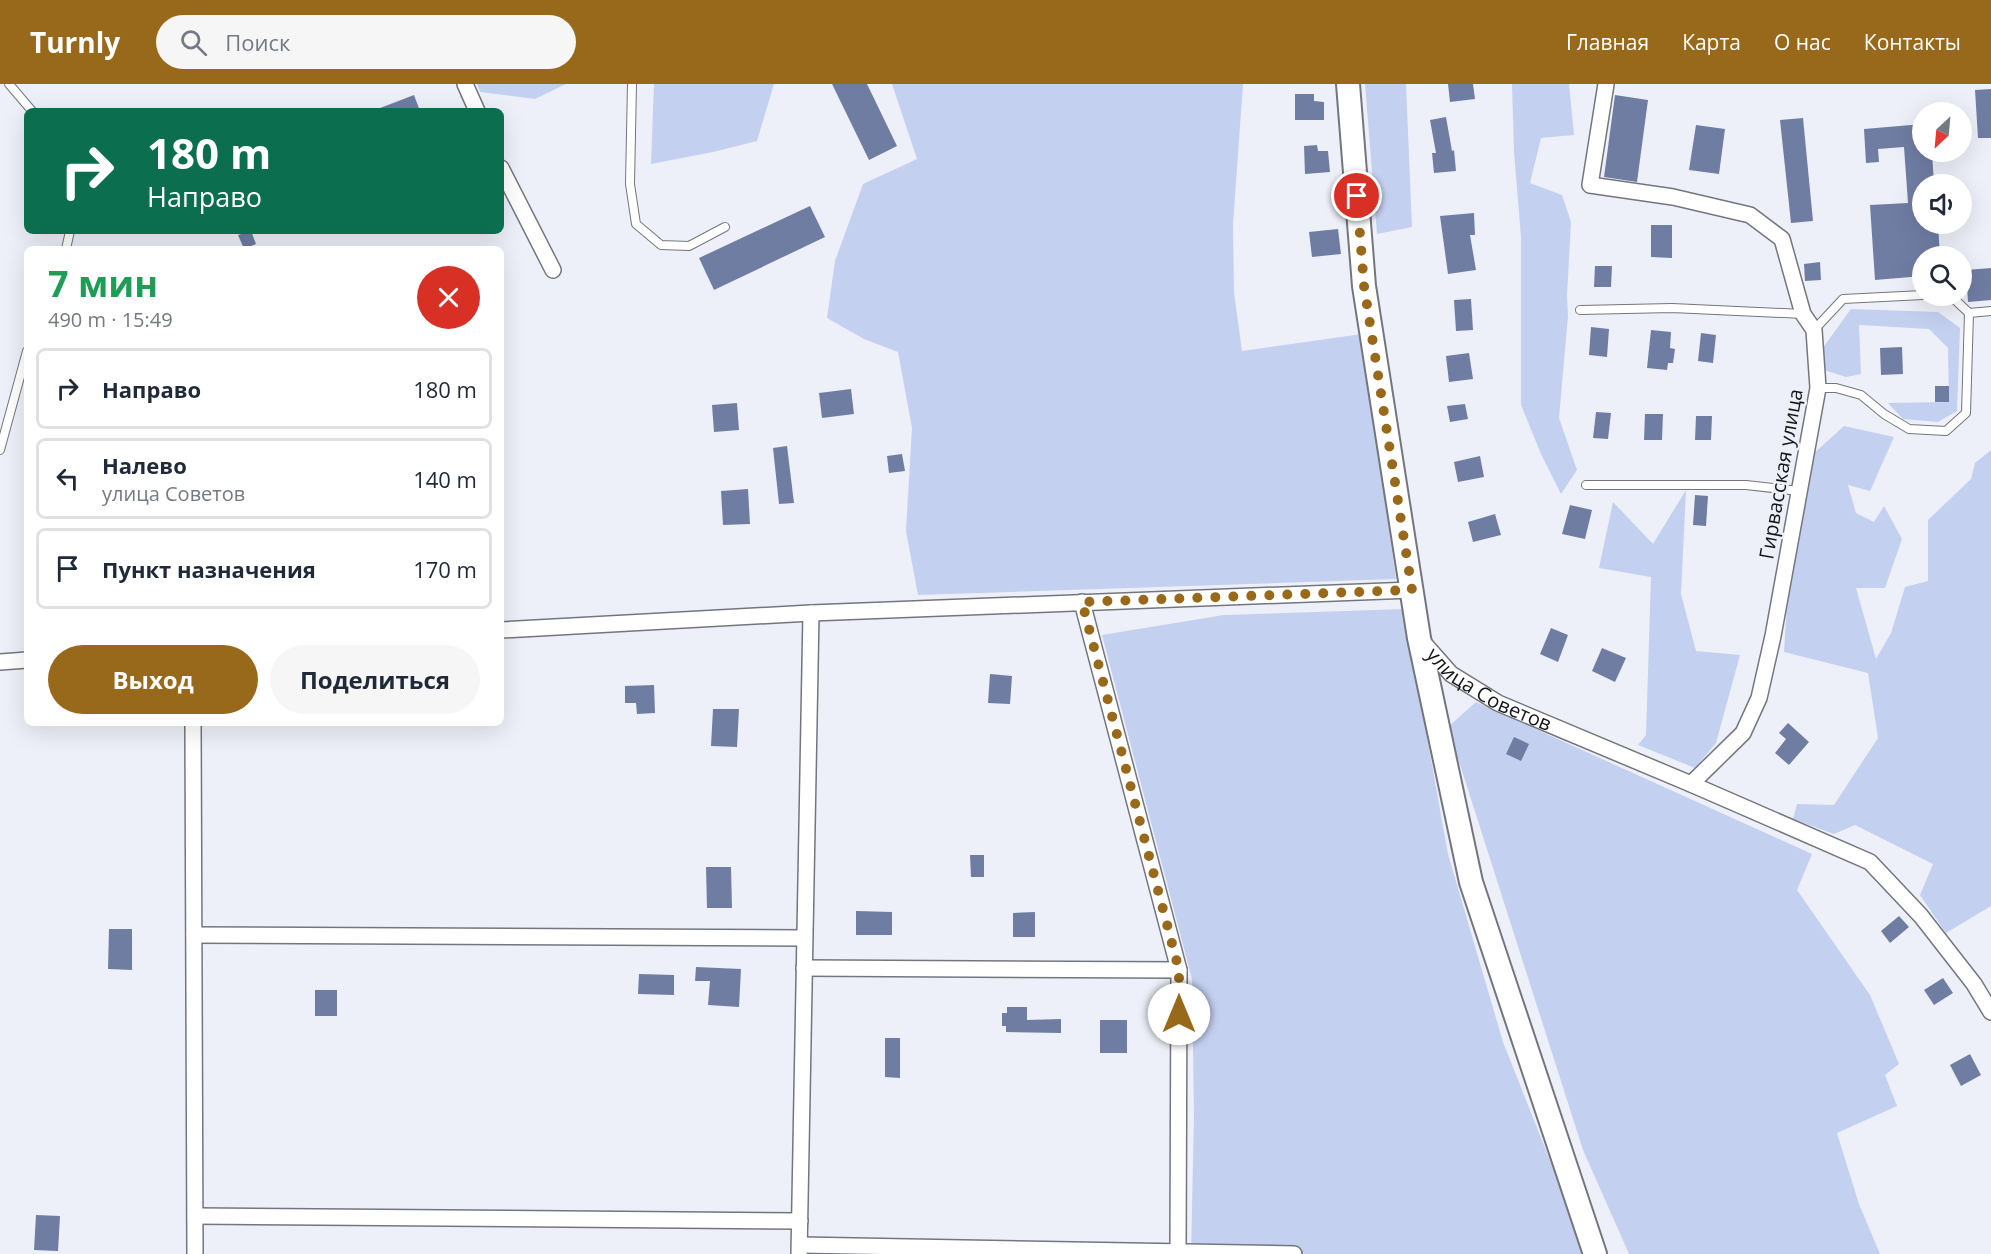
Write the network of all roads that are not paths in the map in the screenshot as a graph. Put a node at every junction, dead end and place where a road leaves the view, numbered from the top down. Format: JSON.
{"nodes":[{"id":1,"x":9,"y":84,"type":"edge"},
{"id":2,"x":465,"y":84,"type":"edge"},
{"id":3,"x":632,"y":84,"type":"edge"},
{"id":4,"x":1348,"y":84,"type":"edge"},
{"id":5,"x":1606,"y":84,"type":"edge"},
{"id":6,"x":29,"y":108,"type":"edge"},
{"id":7,"x":476,"y":108,"type":"edge"},
{"id":8,"x":504,"y":174,"type":"edge"},
{"id":9,"x":725,"y":227,"type":"dead end"},
{"id":10,"x":553,"y":270,"type":"dead end"},
{"id":11,"x":1912,"y":296,"type":"edge"},
{"id":12,"x":1962,"y":306,"type":"edge"},
{"id":13,"x":1580,"y":310,"type":"dead end"},
{"id":14,"x":1991,"y":311,"type":"edge"},
{"id":15,"x":1969,"y":313,"type":"junction"},
{"id":16,"x":1803,"y":314,"type":"junction"},
{"id":17,"x":1814,"y":330,"type":"junction"},
{"id":18,"x":24,"y":362,"type":"edge"},
{"id":19,"x":1818,"y":388,"type":"junction"},
{"id":20,"x":0,"y":450,"type":"edge"},
{"id":21,"x":1586,"y":485,"type":"dead end"},
{"id":22,"x":1799,"y":491,"type":"junction"},
{"id":23,"x":1412,"y":590,"type":"junction"},
{"id":24,"x":1082,"y":602,"type":"junction"},
{"id":25,"x":811,"y":613,"type":"junction"},
{"id":26,"x":504,"y":630,"type":"edge"},
{"id":27,"x":1419,"y":638,"type":"junction"},
{"id":28,"x":24,"y":660,"type":"edge"},
{"id":29,"x":0,"y":662,"type":"edge"},
{"id":30,"x":193,"y":726,"type":"edge"},
{"id":31,"x":1691,"y":784,"type":"junction"},
{"id":32,"x":194,"y":935,"type":"junction"},
{"id":33,"x":804,"y":938,"type":"junction"},
{"id":34,"x":804,"y":968,"type":"junction"},
{"id":35,"x":1179,"y":970,"type":"junction"},
{"id":36,"x":1991,"y":1012,"type":"edge"},
{"id":37,"x":195,"y":1216,"type":"junction"},
{"id":38,"x":800,"y":1221,"type":"junction"},
{"id":39,"x":799,"y":1249,"type":"edge"},
{"id":40,"x":1178,"y":1253,"type":"edge"},
{"id":41,"x":195,"y":1254,"type":"edge"},
{"id":42,"x":1294,"y":1254,"type":"edge"},
{"id":43,"x":1595,"y":1254,"type":"edge"}],
"edges":[{"from":1,"to":6,"type":"lane"},
{"from":2,"to":7,"type":"street"},
{"from":3,"to":9,"type":"lane"},
{"from":4,"to":23,"type":"main road","name":"улица Советов"},
{"from":5,"to":16,"type":"street"},
{"from":8,"to":10,"type":"street"},
{"from":11,"to":17,"type":"lane"},
{"from":12,"to":15,"type":"lane"},
{"from":13,"to":16,"type":"lane"},
{"from":14,"to":15,"type":"lane"},
{"from":15,"to":19,"type":"lane"},
{"from":16,"to":17,"type":"street"},
{"from":17,"to":19,"type":"street","name":"Гирвасская улица"},
{"from":18,"to":20,"type":"lane"},
{"from":19,"to":22,"type":"street","name":"Гирвасская улица"},
{"from":21,"to":22,"type":"lane"},
{"from":22,"to":31,"type":"street","name":"Гирвасская улица"},
{"from":23,"to":24,"type":"street"},
{"from":23,"to":27,"type":"main road","name":"улица Советов"},
{"from":24,"to":25,"type":"street"},
{"from":24,"to":35,"type":"street"},
{"from":25,"to":26,"type":"street"},
{"from":25,"to":33,"type":"street"},
{"from":27,"to":31,"type":"street","name":"улица Советов"},
{"from":27,"to":43,"type":"main road"},
{"from":28,"to":29,"type":"street"},
{"from":30,"to":32,"type":"street"},
{"from":31,"to":36,"type":"street","name":"улица Советов"},
{"from":32,"to":33,"type":"street"},
{"from":32,"to":37,"type":"street"},
{"from":33,"to":34,"type":"street"},
{"from":34,"to":35,"type":"street"},
{"from":34,"to":38,"type":"street"},
{"from":35,"to":40,"type":"street"},
{"from":37,"to":38,"type":"street"},
{"from":37,"to":41,"type":"street"},
{"from":38,"to":39,"type":"street"},
{"from":39,"to":40,"type":"street"},
{"from":40,"to":42,"type":"street"}]}
